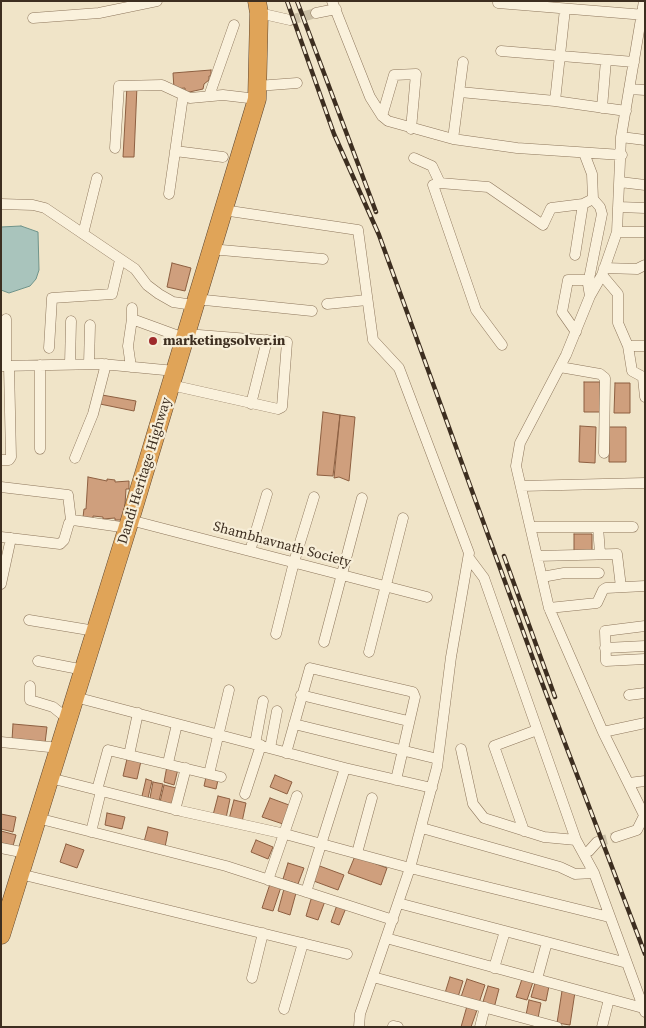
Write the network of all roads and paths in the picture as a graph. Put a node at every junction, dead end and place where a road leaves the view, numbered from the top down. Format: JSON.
{"nodes":[{"id":1,"x":157,"y":1,"type":"edge"},
{"id":2,"x":644,"y":1,"type":"edge"},
{"id":3,"x":504,"y":3,"type":"edge"},
{"id":4,"x":334,"y":5,"type":"edge"},
{"id":5,"x":585,"y":6,"type":"edge"},
{"id":6,"x":258,"y":7,"type":"edge"},
{"id":7,"x":565,"y":9,"type":"junction"},
{"id":8,"x":316,"y":13,"type":"tunnel mouth"},
{"id":9,"x":643,"y":15,"type":"edge"},
{"id":10,"x":33,"y":18,"type":"dead end"},
{"id":11,"x":290,"y":20,"type":"tunnel mouth"},
{"id":12,"x":234,"y":25,"type":"dead end"},
{"id":13,"x":501,"y":51,"type":"dead end"},
{"id":14,"x":560,"y":56,"type":"junction"},
{"id":15,"x":606,"y":60,"type":"junction"},
{"id":16,"x":463,"y":62,"type":"dead end"},
{"id":17,"x":634,"y":65,"type":"junction"},
{"id":18,"x":645,"y":68,"type":"edge"},
{"id":19,"x":297,"y":83,"type":"dead end"},
{"id":20,"x":629,"y":89,"type":"junction"},
{"id":21,"x":645,"y":90,"type":"edge"},
{"id":22,"x":257,"y":92,"type":"junction"},
{"id":23,"x":460,"y":92,"type":"junction"},
{"id":24,"x":183,"y":96,"type":"junction"},
{"id":25,"x":210,"y":96,"type":"junction"},
{"id":26,"x":555,"y":101,"type":"junction"},
{"id":27,"x":602,"y":108,"type":"junction"},
{"id":28,"x":626,"y":111,"type":"junction"},
{"id":29,"x":382,"y":116,"type":"junction"},
{"id":30,"x":410,"y":129,"type":"junction"},
{"id":31,"x":621,"y":137,"type":"junction"},
{"id":32,"x":454,"y":139,"type":"junction"},
{"id":33,"x":645,"y":140,"type":"edge"},
{"id":34,"x":115,"y":148,"type":"dead end"},
{"id":35,"x":175,"y":151,"type":"junction"},
{"id":36,"x":584,"y":154,"type":"junction"},
{"id":37,"x":622,"y":155,"type":"junction"},
{"id":38,"x":223,"y":158,"type":"dead end"},
{"id":39,"x":414,"y":158,"type":"dead end"},
{"id":40,"x":97,"y":178,"type":"dead end"},
{"id":41,"x":620,"y":182,"type":"junction"},
{"id":42,"x":440,"y":184,"type":"junction"},
{"id":43,"x":645,"y":185,"type":"edge"},
{"id":44,"x":169,"y":194,"type":"dead end"},
{"id":45,"x":593,"y":199,"type":"junction"},
{"id":46,"x":1,"y":204,"type":"edge"},
{"id":47,"x":583,"y":204,"type":"junction"},
{"id":48,"x":619,"y":207,"type":"junction"},
{"id":49,"x":645,"y":208,"type":"edge"},
{"id":50,"x":223,"y":210,"type":"junction"},
{"id":51,"x":617,"y":232,"type":"junction"},
{"id":52,"x":645,"y":232,"type":"edge"},
{"id":53,"x":83,"y":234,"type":"junction"},
{"id":54,"x":210,"y":249,"type":"junction"},
{"id":55,"x":575,"y":255,"type":"dead end"},
{"id":56,"x":323,"y":259,"type":"dead end"},
{"id":57,"x":120,"y":260,"type":"junction"},
{"id":58,"x":645,"y":264,"type":"edge"},
{"id":59,"x":603,"y":272,"type":"junction"},
{"id":60,"x":588,"y":280,"type":"junction"},
{"id":61,"x":590,"y":296,"type":"junction"},
{"id":62,"x":367,"y":300,"type":"junction"},
{"id":63,"x":194,"y":302,"type":"junction"},
{"id":64,"x":327,"y":304,"type":"dead end"},
{"id":65,"x":132,"y":308,"type":"dead end"},
{"id":66,"x":312,"y":311,"type":"dead end"},
{"id":67,"x":6,"y":320,"type":"dead end"},
{"id":68,"x":132,"y":320,"type":"junction"},
{"id":69,"x":71,"y":321,"type":"dead end"},
{"id":70,"x":90,"y":325,"type":"dead end"},
{"id":71,"x":576,"y":332,"type":"junction"},
{"id":72,"x":185,"y":336,"type":"junction"},
{"id":73,"x":267,"y":340,"type":"junction"},
{"id":74,"x":502,"y":346,"type":"dead end"},
{"id":75,"x":628,"y":346,"type":"junction"},
{"id":76,"x":645,"y":346,"type":"edge"},
{"id":77,"x":49,"y":348,"type":"dead end"},
{"id":78,"x":70,"y":364,"type":"junction"},
{"id":79,"x":89,"y":364,"type":"junction"},
{"id":80,"x":106,"y":364,"type":"junction"},
{"id":81,"x":40,"y":365,"type":"junction"},
{"id":82,"x":5,"y":366,"type":"edge"},
{"id":83,"x":131,"y":367,"type":"junction"},
{"id":84,"x":560,"y":367,"type":"junction"},
{"id":85,"x":173,"y":378,"type":"junction"},
{"id":86,"x":644,"y":378,"type":"edge"},
{"id":87,"x":645,"y":396,"type":"edge"},
{"id":88,"x":251,"y":404,"type":"junction"},
{"id":89,"x":5,"y":411,"type":"edge"},
{"id":90,"x":40,"y":449,"type":"dead end"},
{"id":91,"x":604,"y":453,"type":"dead end"},
{"id":92,"x":75,"y":458,"type":"dead end"},
{"id":93,"x":1,"y":460,"type":"edge"},
{"id":94,"x":645,"y":483,"type":"edge"},
{"id":95,"x":521,"y":486,"type":"junction"},
{"id":96,"x":1,"y":487,"type":"edge"},
{"id":97,"x":267,"y":494,"type":"dead end"},
{"id":98,"x":314,"y":497,"type":"dead end"},
{"id":99,"x":362,"y":498,"type":"dead end"},
{"id":100,"x":403,"y":518,"type":"dead end"},
{"id":101,"x":71,"y":520,"type":"junction"},
{"id":102,"x":129,"y":524,"type":"junction"},
{"id":103,"x":598,"y":527,"type":"junction"},
{"id":104,"x":633,"y":527,"type":"dead end"},
{"id":105,"x":531,"y":528,"type":"junction"},
{"id":106,"x":6,"y":538,"type":"edge"},
{"id":107,"x":250,"y":551,"type":"junction"},
{"id":108,"x":600,"y":553,"type":"junction"},
{"id":109,"x":537,"y":556,"type":"junction"},
{"id":110,"x":469,"y":558,"type":"junction"},
{"id":111,"x":294,"y":562,"type":"junction"},
{"id":112,"x":3,"y":563,"type":"edge"},
{"id":113,"x":599,"y":573,"type":"dead end"},
{"id":114,"x":340,"y":574,"type":"junction"},
{"id":115,"x":542,"y":577,"type":"junction"},
{"id":116,"x":1,"y":584,"type":"edge"},
{"id":117,"x":645,"y":586,"type":"edge"},
{"id":118,"x":387,"y":587,"type":"junction"},
{"id":119,"x":622,"y":587,"type":"junction"},
{"id":120,"x":427,"y":597,"type":"dead end"},
{"id":121,"x":548,"y":608,"type":"junction"},
{"id":122,"x":30,"y":620,"type":"dead end"},
{"id":123,"x":645,"y":626,"type":"edge"},
{"id":124,"x":95,"y":631,"type":"junction"},
{"id":125,"x":276,"y":634,"type":"dead end"},
{"id":126,"x":324,"y":642,"type":"dead end"},
{"id":127,"x":645,"y":646,"type":"edge"},
{"id":128,"x":605,"y":648,"type":"junction"},
{"id":129,"x":369,"y":652,"type":"dead end"},
{"id":130,"x":645,"y":659,"type":"edge"},
{"id":131,"x":38,"y":661,"type":"dead end"},
{"id":132,"x":84,"y":670,"type":"junction"},
{"id":133,"x":30,"y":686,"type":"dead end"},
{"id":134,"x":229,"y":690,"type":"dead end"},
{"id":135,"x":645,"y":693,"type":"edge"},
{"id":136,"x":629,"y":694,"type":"dead end"},
{"id":137,"x":302,"y":695,"type":"junction"},
{"id":138,"x":75,"y":697,"type":"junction"},
{"id":139,"x":263,"y":701,"type":"dead end"},
{"id":140,"x":277,"y":711,"type":"dead end"},
{"id":141,"x":138,"y":713,"type":"junction"},
{"id":142,"x":68,"y":719,"type":"junction"},
{"id":143,"x":408,"y":721,"type":"junction"},
{"id":144,"x":645,"y":723,"type":"edge"},
{"id":145,"x":177,"y":724,"type":"junction"},
{"id":146,"x":294,"y":724,"type":"junction"},
{"id":147,"x":537,"y":730,"type":"junction"},
{"id":148,"x":602,"y":732,"type":"junction"},
{"id":149,"x":220,"y":735,"type":"junction"},
{"id":150,"x":1,"y":742,"type":"edge"},
{"id":151,"x":262,"y":746,"type":"junction"},
{"id":152,"x":59,"y":748,"type":"junction"},
{"id":153,"x":461,"y":749,"type":"dead end"},
{"id":154,"x":403,"y":752,"type":"junction"},
{"id":155,"x":286,"y":753,"type":"junction"},
{"id":156,"x":129,"y":755,"type":"junction"},
{"id":157,"x":438,"y":759,"type":"junction"},
{"id":158,"x":168,"y":763,"type":"junction"},
{"id":159,"x":186,"y":768,"type":"junction"},
{"id":160,"x":345,"y":768,"type":"junction"},
{"id":161,"x":209,"y":774,"type":"junction"},
{"id":162,"x":221,"y":777,"type":"dead end"},
{"id":163,"x":50,"y":778,"type":"junction"},
{"id":164,"x":396,"y":780,"type":"junction"},
{"id":165,"x":645,"y":781,"type":"edge"},
{"id":166,"x":629,"y":783,"type":"junction"},
{"id":167,"x":432,"y":788,"type":"junction"},
{"id":168,"x":99,"y":790,"type":"junction"},
{"id":169,"x":245,"y":794,"type":"dead end"},
{"id":170,"x":297,"y":796,"type":"dead end"},
{"id":171,"x":372,"y":798,"type":"dead end"},
{"id":172,"x":642,"y":803,"type":"edge"},
{"id":173,"x":176,"y":810,"type":"junction"},
{"id":174,"x":645,"y":816,"type":"edge"},
{"id":175,"x":37,"y":818,"type":"junction"},
{"id":176,"x":422,"y":828,"type":"junction"},
{"id":177,"x":524,"y":831,"type":"junction"},
{"id":178,"x":91,"y":832,"type":"junction"},
{"id":179,"x":285,"y":834,"type":"junction"},
{"id":180,"x":616,"y":837,"type":"tunnel mouth"},
{"id":181,"x":576,"y":840,"type":"junction"},
{"id":182,"x":597,"y":842,"type":"tunnel mouth"},
{"id":183,"x":320,"y":843,"type":"junction"},
{"id":184,"x":1,"y":848,"type":"edge"},
{"id":185,"x":26,"y":853,"type":"junction"},
{"id":186,"x":357,"y":853,"type":"junction"},
{"id":187,"x":583,"y":854,"type":"junction"},
{"id":188,"x":410,"y":868,"type":"junction"},
{"id":189,"x":594,"y":873,"type":"junction"},
{"id":190,"x":20,"y":874,"type":"junction"},
{"id":191,"x":268,"y":880,"type":"junction"},
{"id":192,"x":306,"y":892,"type":"junction"},
{"id":193,"x":398,"y":903,"type":"junction"},
{"id":194,"x":609,"y":917,"type":"junction"},
{"id":195,"x":393,"y":920,"type":"junction"},
{"id":196,"x":505,"y":931,"type":"junction"},
{"id":197,"x":263,"y":933,"type":"junction"},
{"id":198,"x":1,"y":935,"type":"edge"},
{"id":199,"x":386,"y":938,"type":"junction"},
{"id":200,"x":547,"y":942,"type":"junction"},
{"id":201,"x":303,"y":943,"type":"junction"},
{"id":202,"x":347,"y":954,"type":"dead end"},
{"id":203,"x":627,"y":963,"type":"junction"},
{"id":204,"x":494,"y":968,"type":"junction"},
{"id":205,"x":373,"y":977,"type":"junction"},
{"id":206,"x":252,"y":978,"type":"dead end"},
{"id":207,"x":537,"y":979,"type":"junction"},
{"id":208,"x":609,"y":999,"type":"junction"},
{"id":209,"x":485,"y":1007,"type":"junction"},
{"id":210,"x":284,"y":1009,"type":"dead end"},
{"id":211,"x":644,"y":1010,"type":"edge"},
{"id":212,"x":524,"y":1022,"type":"edge"},
{"id":213,"x":359,"y":1027,"type":"edge"},
{"id":214,"x":480,"y":1027,"type":"edge"},
{"id":215,"x":557,"y":1027,"type":"edge"},
{"id":216,"x":602,"y":1027,"type":"edge"}],
"edges":[{"from":1,"to":10,"type":"street"},
{"from":2,"to":9,"type":"street"},
{"from":3,"to":7,"type":"street"},
{"from":4,"to":8,"type":"street"},
{"from":4,"to":29,"type":"street"},
{"from":5,"to":7,"type":"street"},
{"from":5,"to":9,"type":"street"},
{"from":6,"to":11,"type":"street"},
{"from":6,"to":22,"type":"highway","name":"Dandi Heritage Highway"},
{"from":7,"to":14,"type":"street"},
{"from":9,"to":17,"type":"street"},
{"from":12,"to":25,"type":"street"},
{"from":13,"to":14,"type":"street"},
{"from":14,"to":15,"type":"street"},
{"from":14,"to":26,"type":"street"},
{"from":15,"to":17,"type":"street"},
{"from":15,"to":27,"type":"street"},
{"from":16,"to":23,"type":"street"},
{"from":17,"to":18,"type":"street"},
{"from":17,"to":20,"type":"street"},
{"from":19,"to":22,"type":"street"},
{"from":20,"to":21,"type":"street"},
{"from":20,"to":28,"type":"street"},
{"from":22,"to":25,"type":"street"},
{"from":22,"to":50,"type":"highway","name":"Dandi Heritage Highway"},
{"from":23,"to":26,"type":"street"},
{"from":23,"to":32,"type":"street"},
{"from":24,"to":25,"type":"street"},
{"from":24,"to":34,"type":"street"},
{"from":24,"to":35,"type":"street"},
{"from":26,"to":27,"type":"street"},
{"from":27,"to":28,"type":"street"},
{"from":28,"to":31,"type":"street"},
{"from":29,"to":30,"type":"street"},
{"from":29,"to":30,"type":"street"},
{"from":30,"to":32,"type":"street"},
{"from":31,"to":33,"type":"street"},
{"from":31,"to":37,"type":"street"},
{"from":32,"to":36,"type":"street"},
{"from":35,"to":38,"type":"street"},
{"from":35,"to":44,"type":"street"},
{"from":36,"to":37,"type":"street"},
{"from":36,"to":45,"type":"street"},
{"from":37,"to":41,"type":"street"},
{"from":39,"to":42,"type":"street"},
{"from":40,"to":53,"type":"street"},
{"from":41,"to":43,"type":"street"},
{"from":41,"to":48,"type":"street"},
{"from":42,"to":47,"type":"street"},
{"from":42,"to":74,"type":"street"},
{"from":45,"to":47,"type":"street"},
{"from":45,"to":60,"type":"street"},
{"from":46,"to":53,"type":"street"},
{"from":47,"to":55,"type":"street"},
{"from":48,"to":49,"type":"street"},
{"from":48,"to":51,"type":"street"},
{"from":50,"to":54,"type":"highway","name":"Dandi Heritage Highway"},
{"from":50,"to":62,"type":"street"},
{"from":51,"to":52,"type":"street"},
{"from":51,"to":59,"type":"street"},
{"from":53,"to":57,"type":"street"},
{"from":54,"to":56,"type":"street"},
{"from":54,"to":63,"type":"highway","name":"Dandi Heritage Highway"},
{"from":57,"to":63,"type":"street"},
{"from":57,"to":77,"type":"street"},
{"from":58,"to":59,"type":"street"},
{"from":59,"to":61,"type":"street"},
{"from":59,"to":75,"type":"street"},
{"from":60,"to":61,"type":"street"},
{"from":60,"to":71,"type":"street"},
{"from":61,"to":71,"type":"street"},
{"from":62,"to":64,"type":"street"},
{"from":62,"to":110,"type":"street"},
{"from":63,"to":66,"type":"street"},
{"from":63,"to":72,"type":"highway","name":"Dandi Heritage Highway"},
{"from":65,"to":68,"type":"street"},
{"from":67,"to":82,"type":"street"},
{"from":68,"to":72,"type":"street"},
{"from":68,"to":83,"type":"street"},
{"from":69,"to":78,"type":"street"},
{"from":70,"to":79,"type":"street"},
{"from":71,"to":84,"type":"street"},
{"from":72,"to":73,"type":"street"},
{"from":72,"to":85,"type":"highway","name":"Dandi Heritage Highway"},
{"from":73,"to":88,"type":"street"},
{"from":73,"to":88,"type":"street"},
{"from":75,"to":76,"type":"street"},
{"from":75,"to":86,"type":"street"},
{"from":78,"to":79,"type":"street"},
{"from":78,"to":81,"type":"street"},
{"from":79,"to":80,"type":"street"},
{"from":80,"to":83,"type":"street"},
{"from":80,"to":92,"type":"street"},
{"from":81,"to":82,"type":"street"},
{"from":81,"to":90,"type":"street"},
{"from":82,"to":89,"type":"street"},
{"from":83,"to":85,"type":"street"},
{"from":84,"to":91,"type":"street"},
{"from":84,"to":95,"type":"street"},
{"from":85,"to":88,"type":"street"},
{"from":85,"to":102,"type":"highway","name":"Dandi Heritage Highway"},
{"from":86,"to":87,"type":"street"},
{"from":89,"to":93,"type":"street"},
{"from":94,"to":95,"type":"street"},
{"from":95,"to":105,"type":"street"},
{"from":96,"to":101,"type":"street"},
{"from":97,"to":107,"type":"street"},
{"from":98,"to":111,"type":"street"},
{"from":99,"to":114,"type":"street"},
{"from":100,"to":118,"type":"street"},
{"from":101,"to":102,"type":"street","name":"Shambhavnath Society"},
{"from":101,"to":106,"type":"street"},
{"from":102,"to":107,"type":"street","name":"Shambhavnath Society"},
{"from":102,"to":124,"type":"highway","name":"Dandi Heritage Highway"},
{"from":103,"to":104,"type":"street"},
{"from":103,"to":105,"type":"street"},
{"from":103,"to":108,"type":"street"},
{"from":105,"to":109,"type":"street"},
{"from":106,"to":112,"type":"street"},
{"from":107,"to":111,"type":"street","name":"Shambhavnath Society"},
{"from":108,"to":109,"type":"street"},
{"from":108,"to":119,"type":"street"},
{"from":109,"to":115,"type":"street"},
{"from":110,"to":147,"type":"street"},
{"from":110,"to":157,"type":"street"},
{"from":111,"to":114,"type":"street","name":"Shambhavnath Society"},
{"from":111,"to":125,"type":"street"},
{"from":112,"to":116,"type":"street"},
{"from":113,"to":115,"type":"street"},
{"from":114,"to":118,"type":"street","name":"Shambhavnath Society"},
{"from":114,"to":126,"type":"street"},
{"from":115,"to":121,"type":"street"},
{"from":117,"to":119,"type":"street"},
{"from":118,"to":120,"type":"street","name":"Shambhavnath Society"},
{"from":118,"to":129,"type":"street"},
{"from":119,"to":121,"type":"street"},
{"from":121,"to":148,"type":"street"},
{"from":122,"to":124,"type":"street"},
{"from":123,"to":128,"type":"street"},
{"from":124,"to":132,"type":"highway","name":"Dandi Heritage Highway"},
{"from":127,"to":128,"type":"street"},
{"from":128,"to":130,"type":"street"},
{"from":131,"to":132,"type":"street"},
{"from":132,"to":138,"type":"highway","name":"Dandi Heritage Highway"},
{"from":133,"to":142,"type":"street"},
{"from":134,"to":149,"type":"street"},
{"from":135,"to":136,"type":"street"},
{"from":137,"to":143,"type":"street"},
{"from":137,"to":143,"type":"street"},
{"from":137,"to":146,"type":"street"},
{"from":138,"to":141,"type":"street"},
{"from":138,"to":142,"type":"highway","name":"Dandi Heritage Highway"},
{"from":139,"to":151,"type":"street"},
{"from":140,"to":151,"type":"street"},
{"from":141,"to":145,"type":"street"},
{"from":141,"to":156,"type":"street"},
{"from":142,"to":152,"type":"highway","name":"Dandi Heritage Highway"},
{"from":143,"to":154,"type":"street"},
{"from":144,"to":148,"type":"street"},
{"from":145,"to":149,"type":"street"},
{"from":145,"to":158,"type":"street"},
{"from":146,"to":154,"type":"street"},
{"from":146,"to":155,"type":"street"},
{"from":147,"to":177,"type":"street"},
{"from":147,"to":181,"type":"street"},
{"from":148,"to":166,"type":"street"},
{"from":149,"to":151,"type":"street"},
{"from":149,"to":161,"type":"street"},
{"from":150,"to":152,"type":"street"},
{"from":151,"to":155,"type":"street"},
{"from":151,"to":169,"type":"street"},
{"from":152,"to":163,"type":"highway","name":"Dandi Heritage Highway"},
{"from":153,"to":177,"type":"street"},
{"from":154,"to":157,"type":"street"},
{"from":154,"to":164,"type":"street"},
{"from":155,"to":160,"type":"street"},
{"from":156,"to":158,"type":"street"},
{"from":156,"to":168,"type":"street"},
{"from":157,"to":167,"type":"street"},
{"from":158,"to":159,"type":"street"},
{"from":159,"to":161,"type":"street"},
{"from":159,"to":173,"type":"street"},
{"from":160,"to":164,"type":"street"},
{"from":160,"to":183,"type":"street"},
{"from":161,"to":162,"type":"street"},
{"from":163,"to":168,"type":"street"},
{"from":163,"to":175,"type":"highway","name":"Dandi Heritage Highway"},
{"from":164,"to":167,"type":"street"},
{"from":165,"to":166,"type":"street"},
{"from":166,"to":172,"type":"street"},
{"from":167,"to":176,"type":"street"},
{"from":168,"to":173,"type":"street"},
{"from":168,"to":178,"type":"street"},
{"from":170,"to":179,"type":"street"},
{"from":171,"to":186,"type":"street"},
{"from":172,"to":174,"type":"street"},
{"from":173,"to":179,"type":"street"},
{"from":174,"to":180,"type":"street"},
{"from":175,"to":178,"type":"street"},
{"from":175,"to":185,"type":"highway","name":"Dandi Heritage Highway"},
{"from":176,"to":188,"type":"street"},
{"from":176,"to":189,"type":"street"},
{"from":177,"to":181,"type":"street"},
{"from":178,"to":191,"type":"street"},
{"from":179,"to":183,"type":"street"},
{"from":179,"to":191,"type":"street"},
{"from":181,"to":187,"type":"street"},
{"from":182,"to":187,"type":"street"},
{"from":183,"to":186,"type":"street"},
{"from":183,"to":192,"type":"street"},
{"from":184,"to":185,"type":"street"},
{"from":185,"to":190,"type":"highway","name":"Dandi Heritage Highway"},
{"from":186,"to":188,"type":"street"},
{"from":187,"to":189,"type":"street"},
{"from":188,"to":193,"type":"street"},
{"from":188,"to":194,"type":"street"},
{"from":189,"to":194,"type":"street"},
{"from":190,"to":197,"type":"street"},
{"from":190,"to":198,"type":"highway","name":"Dandi Heritage Highway"},
{"from":191,"to":192,"type":"street"},
{"from":192,"to":195,"type":"street"},
{"from":193,"to":195,"type":"street"},
{"from":193,"to":196,"type":"street"},
{"from":194,"to":203,"type":"street"},
{"from":195,"to":199,"type":"street"},
{"from":196,"to":200,"type":"street"},
{"from":196,"to":204,"type":"street"},
{"from":197,"to":201,"type":"street"},
{"from":197,"to":206,"type":"street"},
{"from":199,"to":204,"type":"street"},
{"from":199,"to":205,"type":"street"},
{"from":200,"to":203,"type":"street"},
{"from":200,"to":207,"type":"street"},
{"from":201,"to":202,"type":"street"},
{"from":201,"to":210,"type":"street"},
{"from":203,"to":211,"type":"street"},
{"from":204,"to":207,"type":"street"},
{"from":205,"to":209,"type":"street"},
{"from":205,"to":213,"type":"street"},
{"from":207,"to":208,"type":"street"},
{"from":208,"to":211,"type":"street"},
{"from":208,"to":216,"type":"street"},
{"from":209,"to":212,"type":"street"},
{"from":209,"to":214,"type":"street"},
{"from":212,"to":215,"type":"street"}]}
